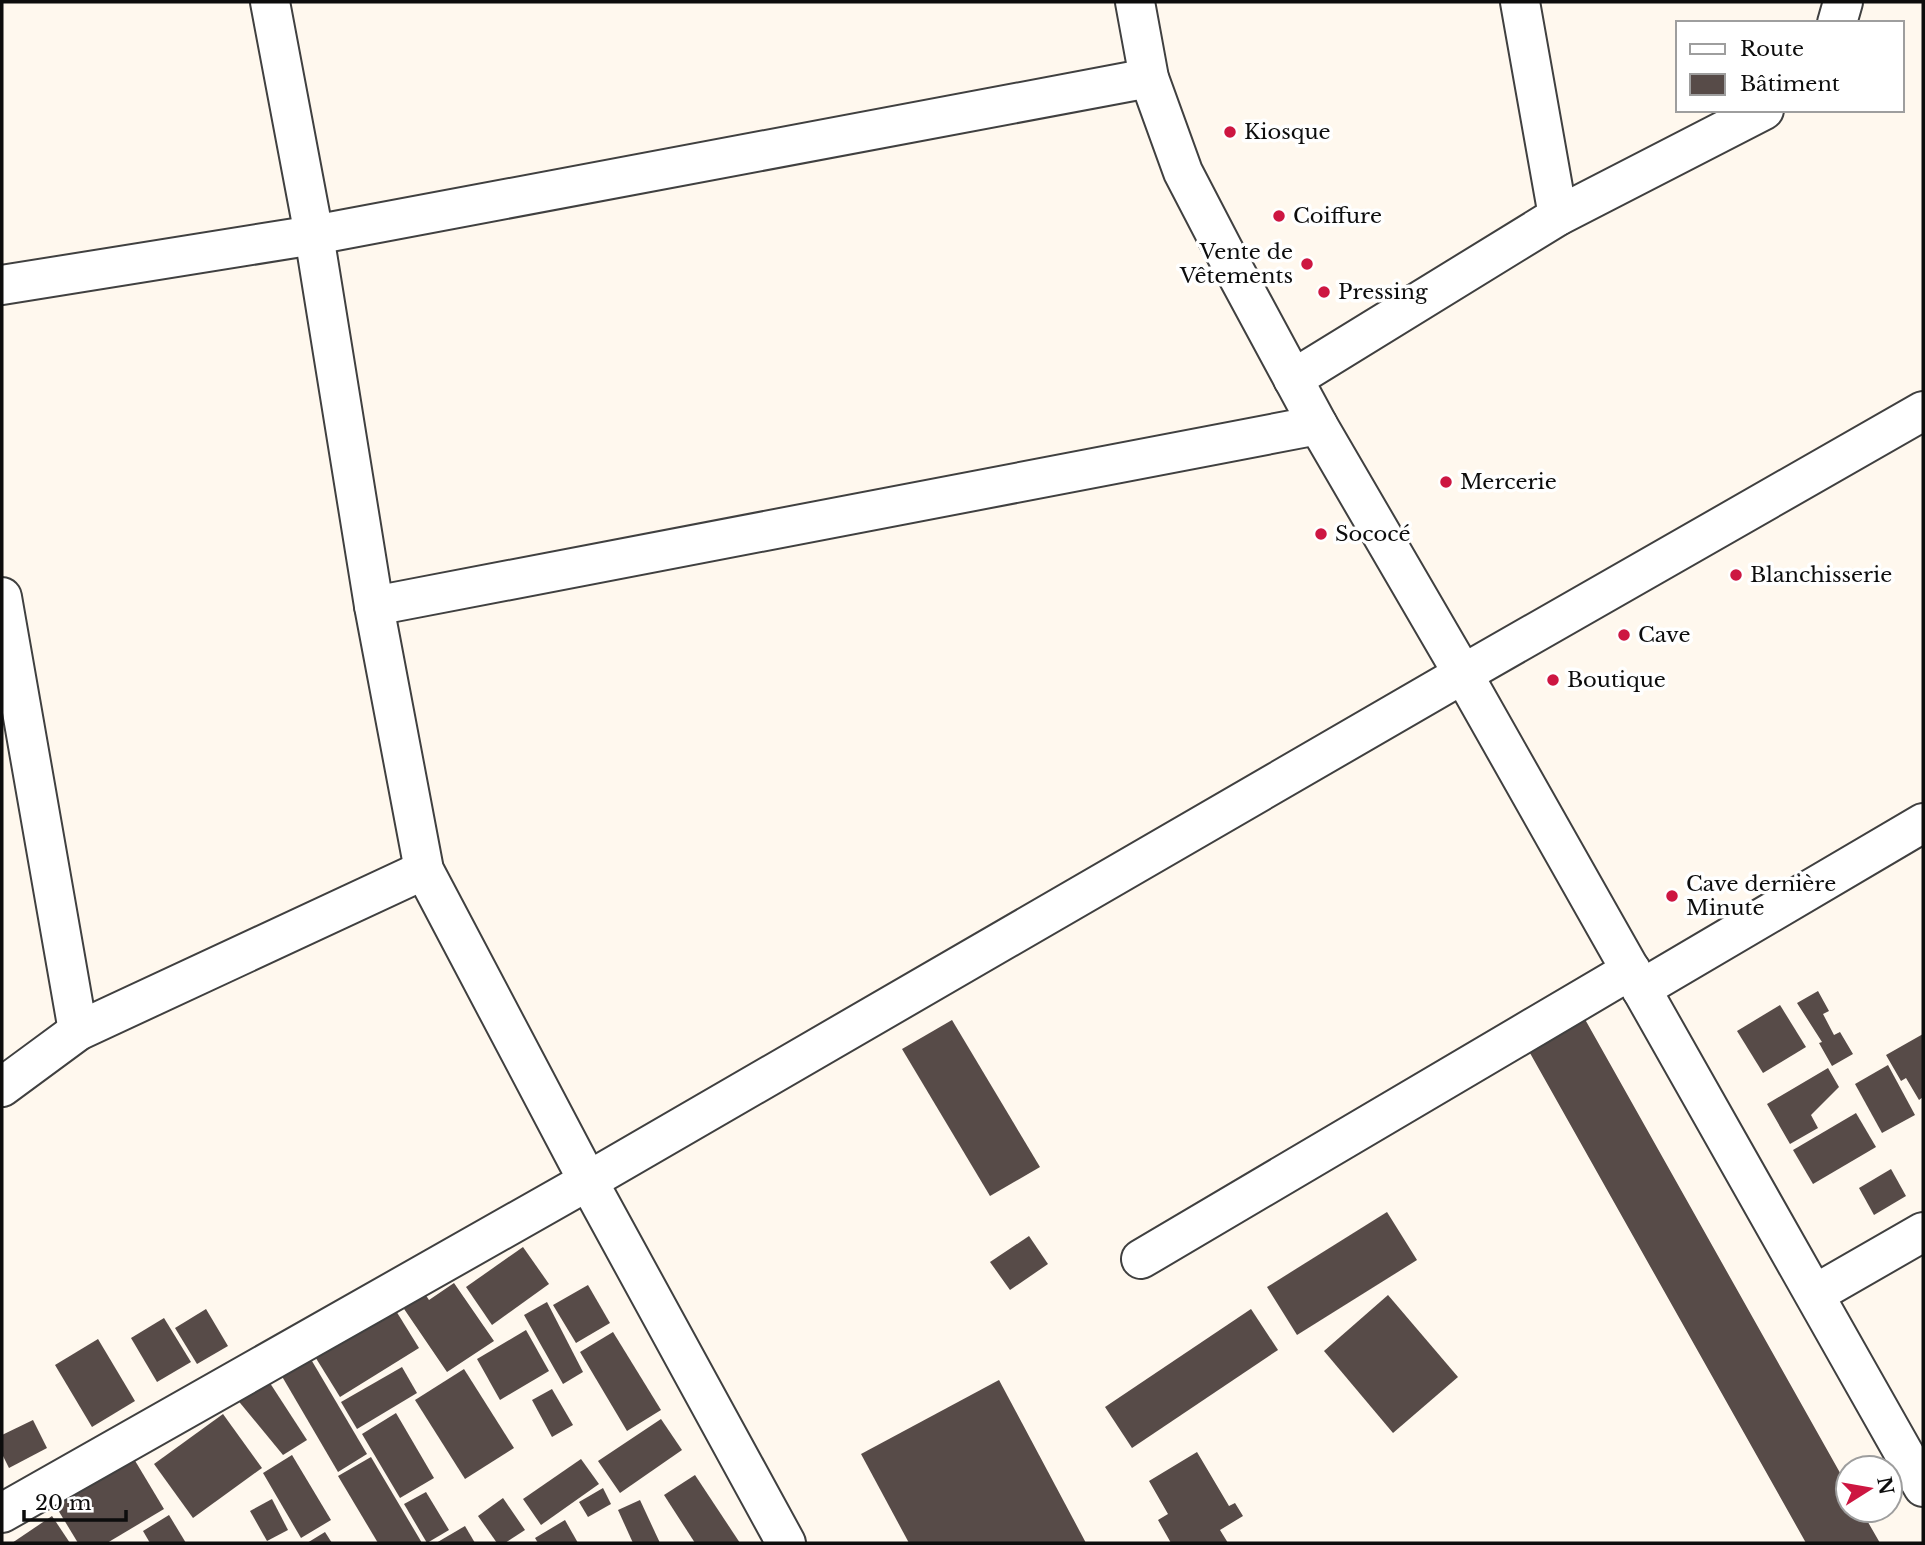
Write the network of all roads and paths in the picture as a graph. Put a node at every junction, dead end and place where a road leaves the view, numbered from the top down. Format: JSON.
{"nodes":[{"id":1,"x":270,"y":2,"type":"edge"},
{"id":2,"x":1135,"y":2,"type":"edge"},
{"id":3,"x":1520,"y":2,"type":"edge"},
{"id":4,"x":1843,"y":2,"type":"edge"},
{"id":5,"x":1838,"y":21,"type":"edge"},
{"id":6,"x":1149,"y":78,"type":"junction"},
{"id":7,"x":1760,"y":112,"type":"edge"},
{"id":8,"x":1558,"y":216,"type":"junction"},
{"id":9,"x":314,"y":235,"type":"junction"},
{"id":10,"x":2,"y":285,"type":"edge"},
{"id":11,"x":1293,"y":380,"type":"junction"},
{"id":12,"x":1923,"y":411,"type":"edge"},
{"id":13,"x":1318,"y":425,"type":"junction"},
{"id":14,"x":2,"y":597,"type":"edge"},
{"id":15,"x":374,"y":606,"type":"junction"},
{"id":16,"x":1463,"y":674,"type":"junction"},
{"id":17,"x":1923,"y":823,"type":"edge"},
{"id":18,"x":424,"y":870,"type":"junction"},
{"id":19,"x":1636,"y":980,"type":"junction"},
{"id":20,"x":78,"y":1031,"type":"junction"},
{"id":21,"x":2,"y":1087,"type":"edge"},
{"id":22,"x":588,"y":1181,"type":"junction"},
{"id":23,"x":1923,"y":1232,"type":"edge"},
{"id":24,"x":1141,"y":1259,"type":"dead end"},
{"id":25,"x":1815,"y":1294,"type":"junction"},
{"id":26,"x":1923,"y":1487,"type":"edge"},
{"id":27,"x":2,"y":1513,"type":"edge"},
{"id":28,"x":786,"y":1543,"type":"edge"}],
"edges":[{"from":1,"to":9,"type":"street"},
{"from":2,"to":6,"type":"street"},
{"from":3,"to":8,"type":"street"},
{"from":4,"to":5,"type":"street"},
{"from":6,"to":9,"type":"street"},
{"from":6,"to":11,"type":"street"},
{"from":7,"to":8,"type":"street"},
{"from":8,"to":11,"type":"street"},
{"from":9,"to":10,"type":"street"},
{"from":9,"to":15,"type":"street"},
{"from":11,"to":13,"type":"street"},
{"from":12,"to":16,"type":"street"},
{"from":13,"to":15,"type":"street"},
{"from":13,"to":16,"type":"street"},
{"from":14,"to":20,"type":"street"},
{"from":15,"to":18,"type":"street"},
{"from":16,"to":19,"type":"street"},
{"from":16,"to":22,"type":"street"},
{"from":17,"to":19,"type":"street"},
{"from":18,"to":20,"type":"street"},
{"from":18,"to":22,"type":"street"},
{"from":19,"to":24,"type":"street"},
{"from":19,"to":25,"type":"street"},
{"from":20,"to":21,"type":"street"},
{"from":22,"to":27,"type":"street"},
{"from":22,"to":28,"type":"street"},
{"from":23,"to":25,"type":"street"},
{"from":25,"to":26,"type":"street"}]}
